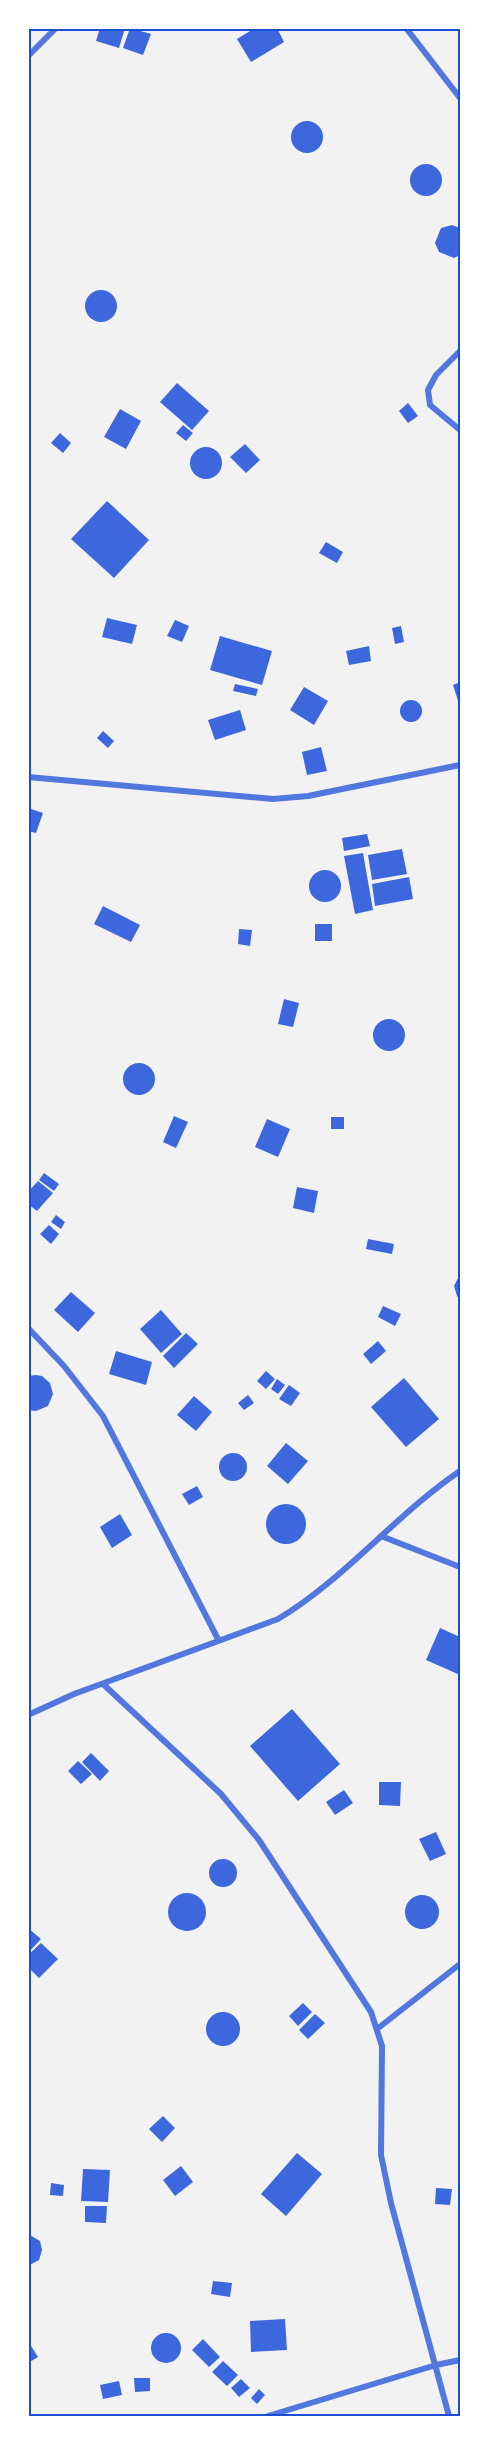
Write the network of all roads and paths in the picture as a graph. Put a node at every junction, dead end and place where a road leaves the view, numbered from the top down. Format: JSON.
{"nodes":[{"id":1,"x":56,"y":28,"type":"edge"},
{"id":2,"x":406,"y":28,"type":"edge"},
{"id":3,"x":28,"y":56,"type":"edge"},
{"id":4,"x":460,"y":98,"type":"edge"},
{"id":5,"x":460,"y":351,"type":"edge"},
{"id":6,"x":460,"y":430,"type":"edge"},
{"id":7,"x":460,"y":765,"type":"edge"},
{"id":8,"x":28,"y":777,"type":"edge"},
{"id":9,"x":28,"y":1328,"type":"edge"},
{"id":10,"x":460,"y":1471,"type":"edge"},
{"id":11,"x":381,"y":1536,"type":"junction"},
{"id":12,"x":460,"y":1567,"type":"edge"},
{"id":13,"x":219,"y":1639,"type":"junction"},
{"id":14,"x":103,"y":1683,"type":"junction"},
{"id":15,"x":28,"y":1715,"type":"edge"},
{"id":16,"x":460,"y":1964,"type":"edge"},
{"id":17,"x":376,"y":2029,"type":"junction"},
{"id":18,"x":460,"y":2360,"type":"edge"},
{"id":19,"x":436,"y":2365,"type":"junction"},
{"id":20,"x":268,"y":2416,"type":"edge"},
{"id":21,"x":449,"y":2416,"type":"edge"}],
"edges":[{"from":1,"to":3,"type":"street"},
{"from":2,"to":4,"type":"street"},
{"from":5,"to":6,"type":"street"},
{"from":7,"to":8,"type":"street"},
{"from":9,"to":13,"type":"street"},
{"from":10,"to":11,"type":"street"},
{"from":11,"to":12,"type":"street"},
{"from":11,"to":13,"type":"street"},
{"from":13,"to":14,"type":"street"},
{"from":14,"to":15,"type":"street"},
{"from":14,"to":17,"type":"street"},
{"from":16,"to":17,"type":"street"},
{"from":17,"to":19,"type":"street"},
{"from":18,"to":19,"type":"street"},
{"from":19,"to":20,"type":"street"},
{"from":19,"to":21,"type":"street"}]}
